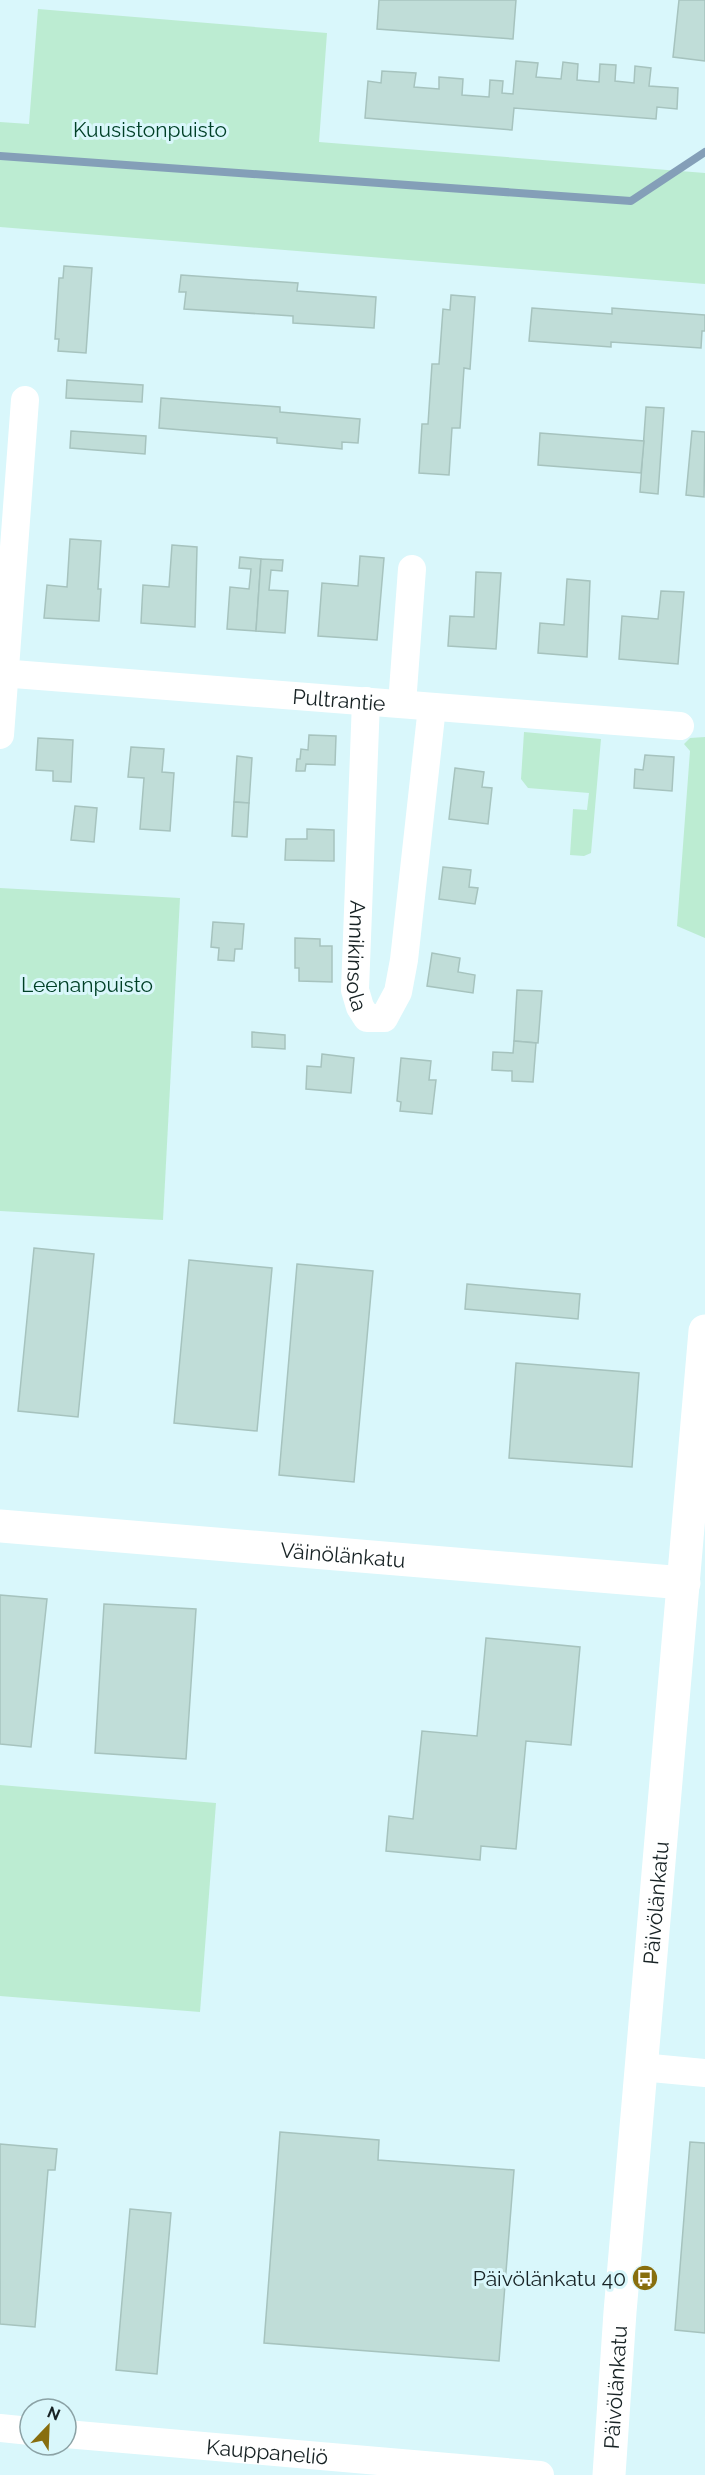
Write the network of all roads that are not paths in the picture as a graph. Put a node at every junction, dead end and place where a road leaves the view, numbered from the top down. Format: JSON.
{"nodes":[{"id":1,"x":25,"y":400,"type":"dead end"},
{"id":2,"x":412,"y":569,"type":"dead end"},
{"id":3,"x":2,"y":673,"type":"edge"},
{"id":4,"x":366,"y":701,"type":"junction"},
{"id":5,"x":402,"y":704,"type":"junction"},
{"id":6,"x":432,"y":707,"type":"junction"},
{"id":7,"x":680,"y":726,"type":"dead end"},
{"id":8,"x":0,"y":735,"type":"edge"},
{"id":9,"x":705,"y":1330,"type":"edge"},
{"id":10,"x":703,"y":1388,"type":"edge"},
{"id":11,"x":0,"y":1526,"type":"edge"},
{"id":12,"x":684,"y":1583,"type":"junction"},
{"id":13,"x":641,"y":2067,"type":"junction"},
{"id":14,"x":705,"y":2073,"type":"edge"},
{"id":15,"x":0,"y":2428,"type":"edge"},
{"id":16,"x":18,"y":2430,"type":"edge"},
{"id":17,"x":78,"y":2435,"type":"edge"},
{"id":18,"x":540,"y":2475,"type":"edge"},
{"id":19,"x":609,"y":2475,"type":"edge"}],
"edges":[{"from":1,"to":3,"type":"street"},
{"from":2,"to":5,"type":"street"},
{"from":3,"to":4,"type":"street","name":"Pultrantie"},
{"from":3,"to":8,"type":"street"},
{"from":4,"to":5,"type":"street","name":"Pultrantie"},
{"from":4,"to":6,"type":"street","name":"Annikinsola"},
{"from":5,"to":6,"type":"street","name":"Pultrantie"},
{"from":6,"to":7,"type":"street","name":"Pultrantie"},
{"from":9,"to":10,"type":"street","name":"Päivölänkatu"},
{"from":10,"to":12,"type":"street","name":"Päivölänkatu"},
{"from":11,"to":12,"type":"street","name":"Väinölänkatu"},
{"from":12,"to":13,"type":"street","name":"Päivölänkatu"},
{"from":13,"to":14,"type":"street"},
{"from":13,"to":19,"type":"street","name":"Päivölänkatu"},
{"from":15,"to":16,"type":"street"},
{"from":17,"to":18,"type":"street","name":"Kauppaneliö"}]}
